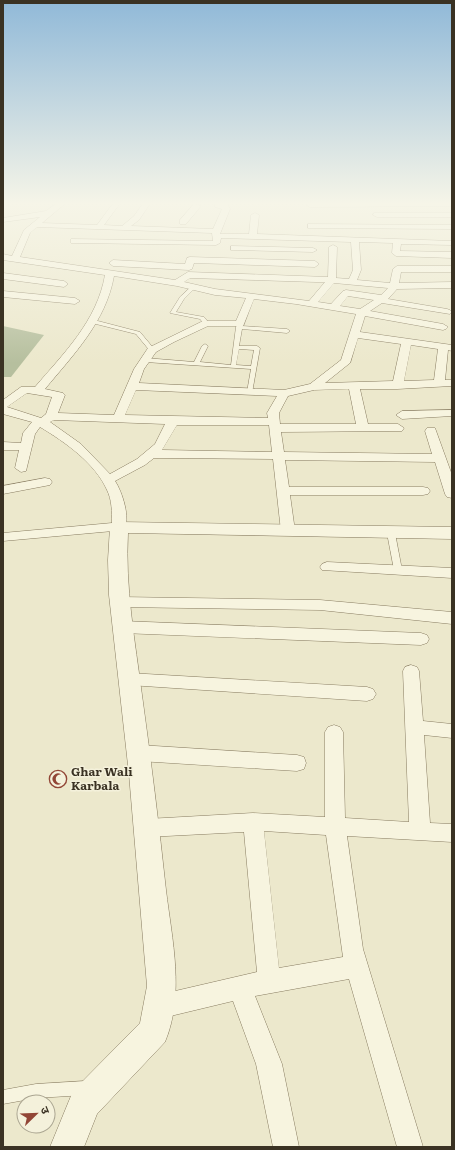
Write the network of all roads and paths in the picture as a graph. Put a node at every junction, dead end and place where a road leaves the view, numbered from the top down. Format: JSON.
{"nodes":[{"id":1,"x":119,"y":256,"type":"edge"},
{"id":2,"x":314,"y":256,"type":"edge"},
{"id":3,"x":333,"y":256,"type":"edge"},
{"id":4,"x":356,"y":256,"type":"edge"},
{"id":5,"x":3,"y":258,"type":"edge"},
{"id":6,"x":18,"y":258,"type":"junction"},
{"id":7,"x":112,"y":263,"type":"junction"},
{"id":8,"x":315,"y":264,"type":"junction"},
{"id":9,"x":452,"y":269,"type":"edge"},
{"id":10,"x":107,"y":274,"type":"junction"},
{"id":11,"x":3,"y":276,"type":"edge"},
{"id":12,"x":316,"y":279,"type":"junction"},
{"id":13,"x":332,"y":280,"type":"junction"},
{"id":14,"x":352,"y":282,"type":"junction"},
{"id":15,"x":177,"y":283,"type":"junction"},
{"id":16,"x":64,"y":284,"type":"dead end"},
{"id":17,"x":452,"y":285,"type":"edge"},
{"id":18,"x":394,"y":286,"type":"junction"},
{"id":19,"x":194,"y":287,"type":"junction"},
{"id":20,"x":3,"y":294,"type":"edge"},
{"id":21,"x":251,"y":296,"type":"junction"},
{"id":22,"x":382,"y":299,"type":"junction"},
{"id":23,"x":75,"y":300,"type":"dead end"},
{"id":24,"x":312,"y":304,"type":"junction"},
{"id":25,"x":334,"y":307,"type":"junction"},
{"id":26,"x":447,"y":312,"type":"dead end"},
{"id":27,"x":361,"y":313,"type":"junction"},
{"id":28,"x":94,"y":322,"type":"junction"},
{"id":29,"x":206,"y":323,"type":"junction"},
{"id":30,"x":239,"y":325,"type":"junction"},
{"id":31,"x":443,"y":327,"type":"dead end"},
{"id":32,"x":288,"y":331,"type":"dead end"},
{"id":33,"x":354,"y":334,"type":"junction"},
{"id":34,"x":407,"y":342,"type":"junction"},
{"id":35,"x":205,"y":346,"type":"dead end"},
{"id":36,"x":236,"y":347,"type":"junction"},
{"id":37,"x":448,"y":347,"type":"edge"},
{"id":38,"x":152,"y":350,"type":"junction"},
{"id":39,"x":145,"y":360,"type":"junction"},
{"id":40,"x":196,"y":364,"type":"junction"},
{"id":41,"x":233,"y":367,"type":"junction"},
{"id":42,"x":254,"y":368,"type":"junction"},
{"id":43,"x":452,"y":383,"type":"edge"},
{"id":44,"x":439,"y":384,"type":"junction"},
{"id":45,"x":132,"y":386,"type":"junction"},
{"id":46,"x":397,"y":386,"type":"junction"},
{"id":47,"x":314,"y":387,"type":"junction"},
{"id":48,"x":354,"y":387,"type":"junction"},
{"id":49,"x":38,"y":391,"type":"junction"},
{"id":50,"x":250,"y":392,"type":"junction"},
{"id":51,"x":284,"y":393,"type":"junction"},
{"id":52,"x":3,"y":406,"type":"edge"},
{"id":53,"x":3,"y":410,"type":"edge"},
{"id":54,"x":452,"y":413,"type":"edge"},
{"id":55,"x":402,"y":415,"type":"dead end"},
{"id":56,"x":118,"y":418,"type":"junction"},
{"id":57,"x":44,"y":420,"type":"junction"},
{"id":58,"x":173,"y":421,"type":"junction"},
{"id":59,"x":274,"y":425,"type":"junction"},
{"id":60,"x":363,"y":428,"type":"junction"},
{"id":61,"x":398,"y":428,"type":"dead end"},
{"id":62,"x":430,"y":431,"type":"dead end"},
{"id":63,"x":3,"y":446,"type":"edge"},
{"id":64,"x":26,"y":447,"type":"junction"},
{"id":65,"x":150,"y":454,"type":"junction"},
{"id":66,"x":278,"y":456,"type":"junction"},
{"id":67,"x":445,"y":463,"type":"edge"},
{"id":68,"x":20,"y":468,"type":"dead end"},
{"id":69,"x":108,"y":480,"type":"junction"},
{"id":70,"x":45,"y":482,"type":"dead end"},
{"id":71,"x":3,"y":490,"type":"edge"},
{"id":72,"x":282,"y":491,"type":"junction"},
{"id":73,"x":423,"y":491,"type":"dead end"},
{"id":74,"x":452,"y":494,"type":"edge"},
{"id":75,"x":119,"y":527,"type":"junction"},
{"id":76,"x":288,"y":531,"type":"junction"},
{"id":77,"x":391,"y":533,"type":"junction"},
{"id":78,"x":452,"y":533,"type":"edge"},
{"id":79,"x":3,"y":537,"type":"edge"},
{"id":80,"x":327,"y":567,"type":"dead end"},
{"id":81,"x":398,"y":570,"type":"junction"},
{"id":82,"x":452,"y":573,"type":"edge"},
{"id":83,"x":119,"y":602,"type":"junction"},
{"id":84,"x":452,"y":618,"type":"edge"},
{"id":85,"x":122,"y":627,"type":"junction"},
{"id":86,"x":421,"y":639,"type":"dead end"},
{"id":87,"x":411,"y":671,"type":"dead end"},
{"id":88,"x":129,"y":679,"type":"junction"},
{"id":89,"x":367,"y":694,"type":"dead end"},
{"id":90,"x":414,"y":728,"type":"junction"},
{"id":91,"x":452,"y":731,"type":"edge"},
{"id":92,"x":334,"y":732,"type":"dead end"},
{"id":93,"x":139,"y":753,"type":"junction"},
{"id":94,"x":297,"y":762,"type":"dead end"},
{"id":95,"x":253,"y":822,"type":"junction"},
{"id":96,"x":335,"y":826,"type":"junction"},
{"id":97,"x":147,"y":828,"type":"junction"},
{"id":98,"x":420,"y":831,"type":"junction"},
{"id":99,"x":452,"y":833,"type":"edge"},
{"id":100,"x":357,"y":966,"type":"junction"},
{"id":101,"x":269,"y":981,"type":"junction"},
{"id":102,"x":240,"y":988,"type":"junction"},
{"id":103,"x":158,"y":1007,"type":"junction"},
{"id":104,"x":101,"y":1087,"type":"junction"},
{"id":105,"x":3,"y":1097,"type":"edge"},
{"id":106,"x":67,"y":1147,"type":"edge"},
{"id":107,"x":286,"y":1147,"type":"edge"},
{"id":108,"x":410,"y":1147,"type":"edge"}],
"edges":[{"from":1,"to":7,"type":"street"},
{"from":2,"to":8,"type":"street"},
{"from":3,"to":13,"type":"street"},
{"from":4,"to":14,"type":"street"},
{"from":5,"to":6,"type":"street"},
{"from":6,"to":10,"type":"street"},
{"from":6,"to":11,"type":"street"},
{"from":7,"to":8,"type":"street"},
{"from":7,"to":10,"type":"street"},
{"from":8,"to":12,"type":"street"},
{"from":9,"to":18,"type":"street"},
{"from":10,"to":15,"type":"street"},
{"from":10,"to":28,"type":"street"},
{"from":11,"to":16,"type":"street"},
{"from":12,"to":13,"type":"street"},
{"from":12,"to":15,"type":"street"},
{"from":13,"to":14,"type":"street"},
{"from":13,"to":24,"type":"street"},
{"from":14,"to":18,"type":"street"},
{"from":15,"to":19,"type":"street"},
{"from":17,"to":18,"type":"street"},
{"from":18,"to":22,"type":"street"},
{"from":19,"to":21,"type":"street"},
{"from":19,"to":29,"type":"lane"},
{"from":20,"to":23,"type":"street"},
{"from":21,"to":24,"type":"street"},
{"from":21,"to":30,"type":"street"},
{"from":22,"to":25,"type":"street"},
{"from":22,"to":26,"type":"street"},
{"from":22,"to":27,"type":"street"},
{"from":24,"to":25,"type":"street"},
{"from":25,"to":27,"type":"street"},
{"from":27,"to":31,"type":"street"},
{"from":27,"to":33,"type":"street"},
{"from":28,"to":38,"type":"lane"},
{"from":28,"to":49,"type":"street"},
{"from":29,"to":30,"type":"street"},
{"from":29,"to":38,"type":"street"},
{"from":30,"to":32,"type":"lane"},
{"from":30,"to":36,"type":"lane"},
{"from":33,"to":34,"type":"street"},
{"from":33,"to":47,"type":"street"},
{"from":34,"to":37,"type":"street"},
{"from":34,"to":46,"type":"street"},
{"from":35,"to":40,"type":"lane"},
{"from":36,"to":41,"type":"lane"},
{"from":36,"to":42,"type":"lane"},
{"from":37,"to":44,"type":"street"},
{"from":38,"to":39,"type":"street"},
{"from":39,"to":40,"type":"lane"},
{"from":39,"to":45,"type":"street"},
{"from":40,"to":41,"type":"lane"},
{"from":41,"to":42,"type":"lane"},
{"from":42,"to":50,"type":"lane"},
{"from":43,"to":44,"type":"street"},
{"from":44,"to":46,"type":"street"},
{"from":45,"to":50,"type":"street"},
{"from":45,"to":56,"type":"street"},
{"from":46,"to":48,"type":"street"},
{"from":47,"to":48,"type":"street"},
{"from":47,"to":51,"type":"street"},
{"from":48,"to":60,"type":"street"},
{"from":49,"to":52,"type":"street"},
{"from":49,"to":57,"type":"street"},
{"from":50,"to":51,"type":"street"},
{"from":51,"to":59,"type":"street"},
{"from":53,"to":57,"type":"street"},
{"from":54,"to":55,"type":"street"},
{"from":56,"to":57,"type":"street"},
{"from":56,"to":58,"type":"street"},
{"from":57,"to":64,"type":"street"},
{"from":57,"to":69,"type":"street"},
{"from":58,"to":59,"type":"street"},
{"from":58,"to":65,"type":"street"},
{"from":59,"to":60,"type":"street"},
{"from":59,"to":66,"type":"street"},
{"from":60,"to":61,"type":"street"},
{"from":62,"to":67,"type":"street"},
{"from":63,"to":64,"type":"street"},
{"from":64,"to":68,"type":"street"},
{"from":65,"to":66,"type":"street"},
{"from":65,"to":69,"type":"street"},
{"from":66,"to":67,"type":"street"},
{"from":66,"to":72,"type":"street"},
{"from":67,"to":74,"type":"street"},
{"from":69,"to":75,"type":"street"},
{"from":70,"to":71,"type":"street"},
{"from":72,"to":73,"type":"street"},
{"from":72,"to":76,"type":"street"},
{"from":75,"to":76,"type":"street"},
{"from":75,"to":79,"type":"street"},
{"from":75,"to":83,"type":"street"},
{"from":76,"to":77,"type":"street"},
{"from":77,"to":78,"type":"street"},
{"from":77,"to":81,"type":"lane"},
{"from":80,"to":81,"type":"street"},
{"from":81,"to":82,"type":"street"},
{"from":83,"to":84,"type":"street"},
{"from":83,"to":85,"type":"street"},
{"from":85,"to":86,"type":"street"},
{"from":85,"to":88,"type":"street"},
{"from":87,"to":90,"type":"street"},
{"from":88,"to":89,"type":"street"},
{"from":88,"to":93,"type":"street"},
{"from":90,"to":91,"type":"street"},
{"from":90,"to":98,"type":"street"},
{"from":92,"to":96,"type":"street"},
{"from":93,"to":94,"type":"street"},
{"from":93,"to":97,"type":"street"},
{"from":95,"to":96,"type":"street"},
{"from":95,"to":97,"type":"street"},
{"from":95,"to":101,"type":"street"},
{"from":96,"to":98,"type":"street"},
{"from":96,"to":100,"type":"street"},
{"from":97,"to":103,"type":"street"},
{"from":98,"to":99,"type":"street"},
{"from":100,"to":101,"type":"street"},
{"from":100,"to":108,"type":"street"},
{"from":101,"to":102,"type":"street"},
{"from":102,"to":103,"type":"street"},
{"from":102,"to":107,"type":"street"},
{"from":103,"to":104,"type":"street"},
{"from":104,"to":105,"type":"lane"},
{"from":104,"to":106,"type":"street"}]}
